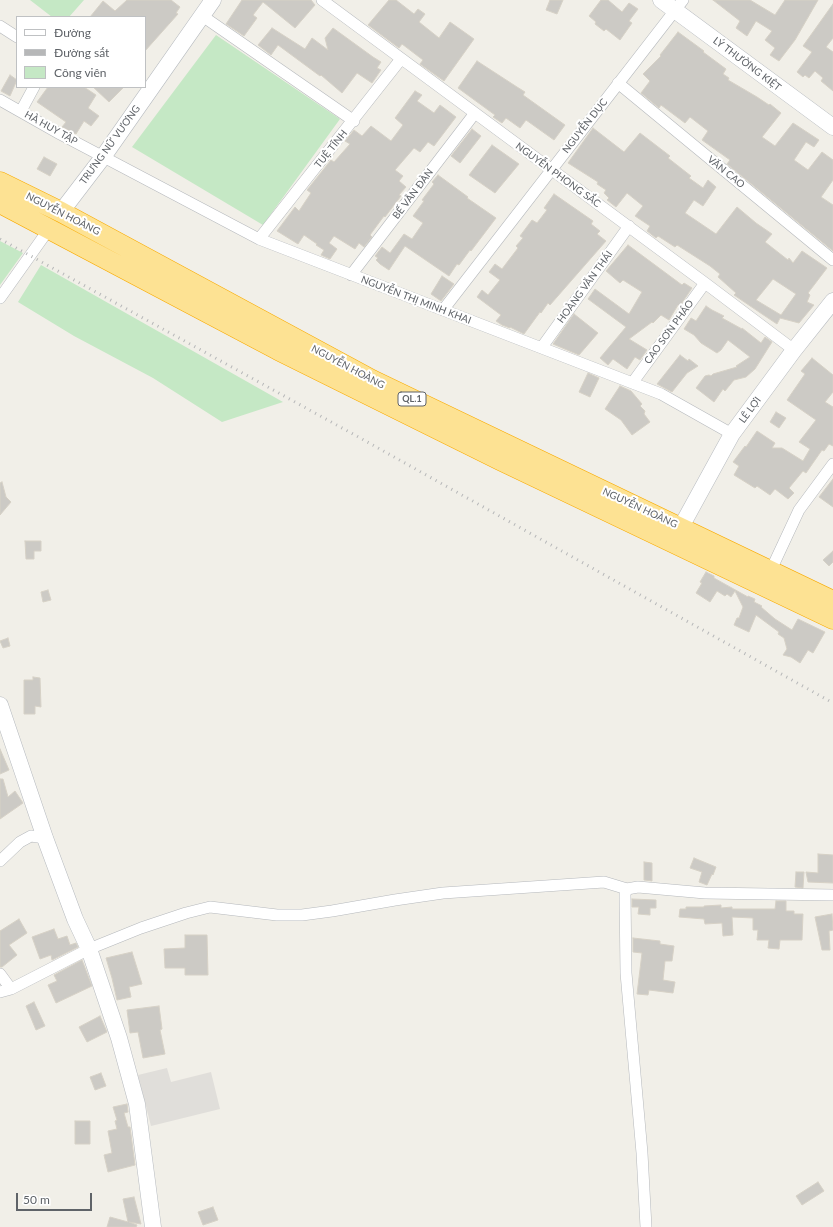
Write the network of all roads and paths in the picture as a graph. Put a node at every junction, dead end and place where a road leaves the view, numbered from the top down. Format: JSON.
{"nodes":[{"id":1,"x":213,"y":0,"type":"edge"},
{"id":2,"x":322,"y":0,"type":"edge"},
{"id":3,"x":661,"y":0,"type":"edge"},
{"id":4,"x":679,"y":5,"type":"edge"},
{"id":5,"x":202,"y":15,"type":"junction"},
{"id":6,"x":0,"y":26,"type":"edge"},
{"id":7,"x":16,"y":36,"type":"edge"},
{"id":8,"x":402,"y":59,"type":"junction"},
{"id":9,"x":618,"y":83,"type":"junction"},
{"id":10,"x":33,"y":88,"type":"edge"},
{"id":11,"x":0,"y":100,"type":"edge"},
{"id":12,"x":21,"y":111,"type":"junction"},
{"id":13,"x":475,"y":113,"type":"junction"},
{"id":14,"x":354,"y":120,"type":"junction"},
{"id":15,"x":833,"y":127,"type":"edge"},
{"id":16,"x":103,"y":156,"type":"junction"},
{"id":17,"x":552,"y":170,"type":"junction"},
{"id":18,"x":0,"y":182,"type":"edge"},
{"id":19,"x":0,"y":203,"type":"edge"},
{"id":20,"x":61,"y":212,"type":"junction"},
{"id":21,"x":629,"y":226,"type":"junction"},
{"id":22,"x":49,"y":229,"type":"junction"},
{"id":23,"x":259,"y":239,"type":"junction"},
{"id":24,"x":833,"y":260,"type":"edge"},
{"id":25,"x":351,"y":275,"type":"junction"},
{"id":26,"x":705,"y":283,"type":"junction"},
{"id":27,"x":0,"y":298,"type":"edge"},
{"id":28,"x":833,"y":301,"type":"edge"},
{"id":29,"x":443,"y":310,"type":"junction"},
{"id":30,"x":542,"y":347,"type":"junction"},
{"id":31,"x":794,"y":350,"type":"junction"},
{"id":32,"x":633,"y":382,"type":"junction"},
{"id":33,"x":732,"y":434,"type":"junction"},
{"id":34,"x":833,"y":464,"type":"edge"},
{"id":35,"x":682,"y":527,"type":"junction"},
{"id":36,"x":771,"y":570,"type":"junction"},
{"id":37,"x":833,"y":601,"type":"edge"},
{"id":38,"x":833,"y":619,"type":"edge"},
{"id":39,"x":0,"y":705,"type":"edge"},
{"id":40,"x":45,"y":838,"type":"junction"},
{"id":41,"x":0,"y":861,"type":"edge"},
{"id":42,"x":627,"y":889,"type":"junction"},
{"id":43,"x":833,"y":895,"type":"edge"},
{"id":44,"x":89,"y":949,"type":"junction"},
{"id":45,"x":0,"y":974,"type":"edge"},
{"id":46,"x":5,"y":990,"type":"edge"},
{"id":47,"x":153,"y":1227,"type":"edge"},
{"id":48,"x":646,"y":1227,"type":"edge"}],
"edges":[{"from":1,"to":5,"type":"street","name":"TRƯNG NỮ VƯƠNG"},
{"from":2,"to":8,"type":"street","name":"NGUYỄN PHONG SẮC"},
{"from":3,"to":4,"type":"street","name":"LÝ THƯỜNG KIỆT"},
{"from":4,"to":9,"type":"street","name":"NGUYỄN DỤC"},
{"from":4,"to":15,"type":"street","name":"LÝ THƯỜNG KIỆT"},
{"from":5,"to":14,"type":"street"},
{"from":5,"to":16,"type":"street","name":"TRƯNG NỮ VƯƠNG"},
{"from":6,"to":7,"type":"street"},
{"from":8,"to":13,"type":"street","name":"NGUYỄN PHONG SẮC"},
{"from":8,"to":14,"type":"street","name":"TUỆ TĨNH"},
{"from":9,"to":17,"type":"street","name":"NGUYỄN DỤC"},
{"from":9,"to":24,"type":"street","name":"VĂN CAO"},
{"from":10,"to":12,"type":"street"},
{"from":11,"to":12,"type":"street","name":"HÀ HUY TẬP"},
{"from":12,"to":16,"type":"street","name":"HÀ HUY TẬP"},
{"from":13,"to":17,"type":"street","name":"NGUYỄN PHONG SẮC"},
{"from":13,"to":25,"type":"street","name":"BẾ VĂN ĐÀN"},
{"from":14,"to":23,"type":"street","name":"TUỆ TĨNH"},
{"from":16,"to":20,"type":"street","name":"TRƯNG NỮ VƯƠNG"},
{"from":16,"to":23,"type":"street","name":"NGUYỄN THỊ MINH KHAI"},
{"from":17,"to":21,"type":"street","name":"NGUYỄN PHONG SẮC"},
{"from":17,"to":29,"type":"street","name":"NGUYỄN DỤC"},
{"from":18,"to":20,"type":"highway","name":"NGUYỄN HOÀNG","number":"QL.1"},
{"from":19,"to":22,"type":"highway","name":"NGUYỄN HOÀNG","number":"QL.1"},
{"from":20,"to":22,"type":"highway"},
{"from":20,"to":35,"type":"highway","name":"NGUYỄN HOÀNG","number":"QL.1"},
{"from":21,"to":26,"type":"street","name":"NGUYỄN PHONG SẮC"},
{"from":21,"to":30,"type":"street","name":"HOÀNG VĂN THÁI"},
{"from":22,"to":27,"type":"street"},
{"from":22,"to":38,"type":"highway","name":"NGUYỄN HOÀNG","number":"QL.1"},
{"from":23,"to":25,"type":"street","name":"NGUYỄN THỊ MINH KHAI"},
{"from":25,"to":29,"type":"street","name":"NGUYỄN THỊ MINH KHAI"},
{"from":26,"to":31,"type":"street","name":"NGUYỄN PHONG SẮC"},
{"from":26,"to":32,"type":"street","name":"CAO SƠN PHÁO"},
{"from":28,"to":31,"type":"street","name":"LÊ LỢI"},
{"from":29,"to":30,"type":"street","name":"NGUYỄN THỊ MINH KHAI"},
{"from":30,"to":32,"type":"street","name":"NGUYỄN THỊ MINH KHAI"},
{"from":31,"to":33,"type":"street","name":"LÊ LỢI"},
{"from":32,"to":33,"type":"street","name":"NGUYỄN THỊ MINH KHAI"},
{"from":33,"to":35,"type":"street","name":"LÊ LỢI"},
{"from":34,"to":36,"type":"street"},
{"from":35,"to":36,"type":"highway","name":"NGUYỄN HOÀNG","number":"QL.1"},
{"from":36,"to":37,"type":"highway","name":"NGUYỄN HOÀNG","number":"QL.1"},
{"from":39,"to":40,"type":"street"},
{"from":40,"to":41,"type":"street"},
{"from":40,"to":44,"type":"street"},
{"from":42,"to":43,"type":"street"},
{"from":42,"to":44,"type":"street"},
{"from":42,"to":48,"type":"street"},
{"from":44,"to":46,"type":"street"},
{"from":44,"to":47,"type":"street"},
{"from":45,"to":46,"type":"street"}]}
